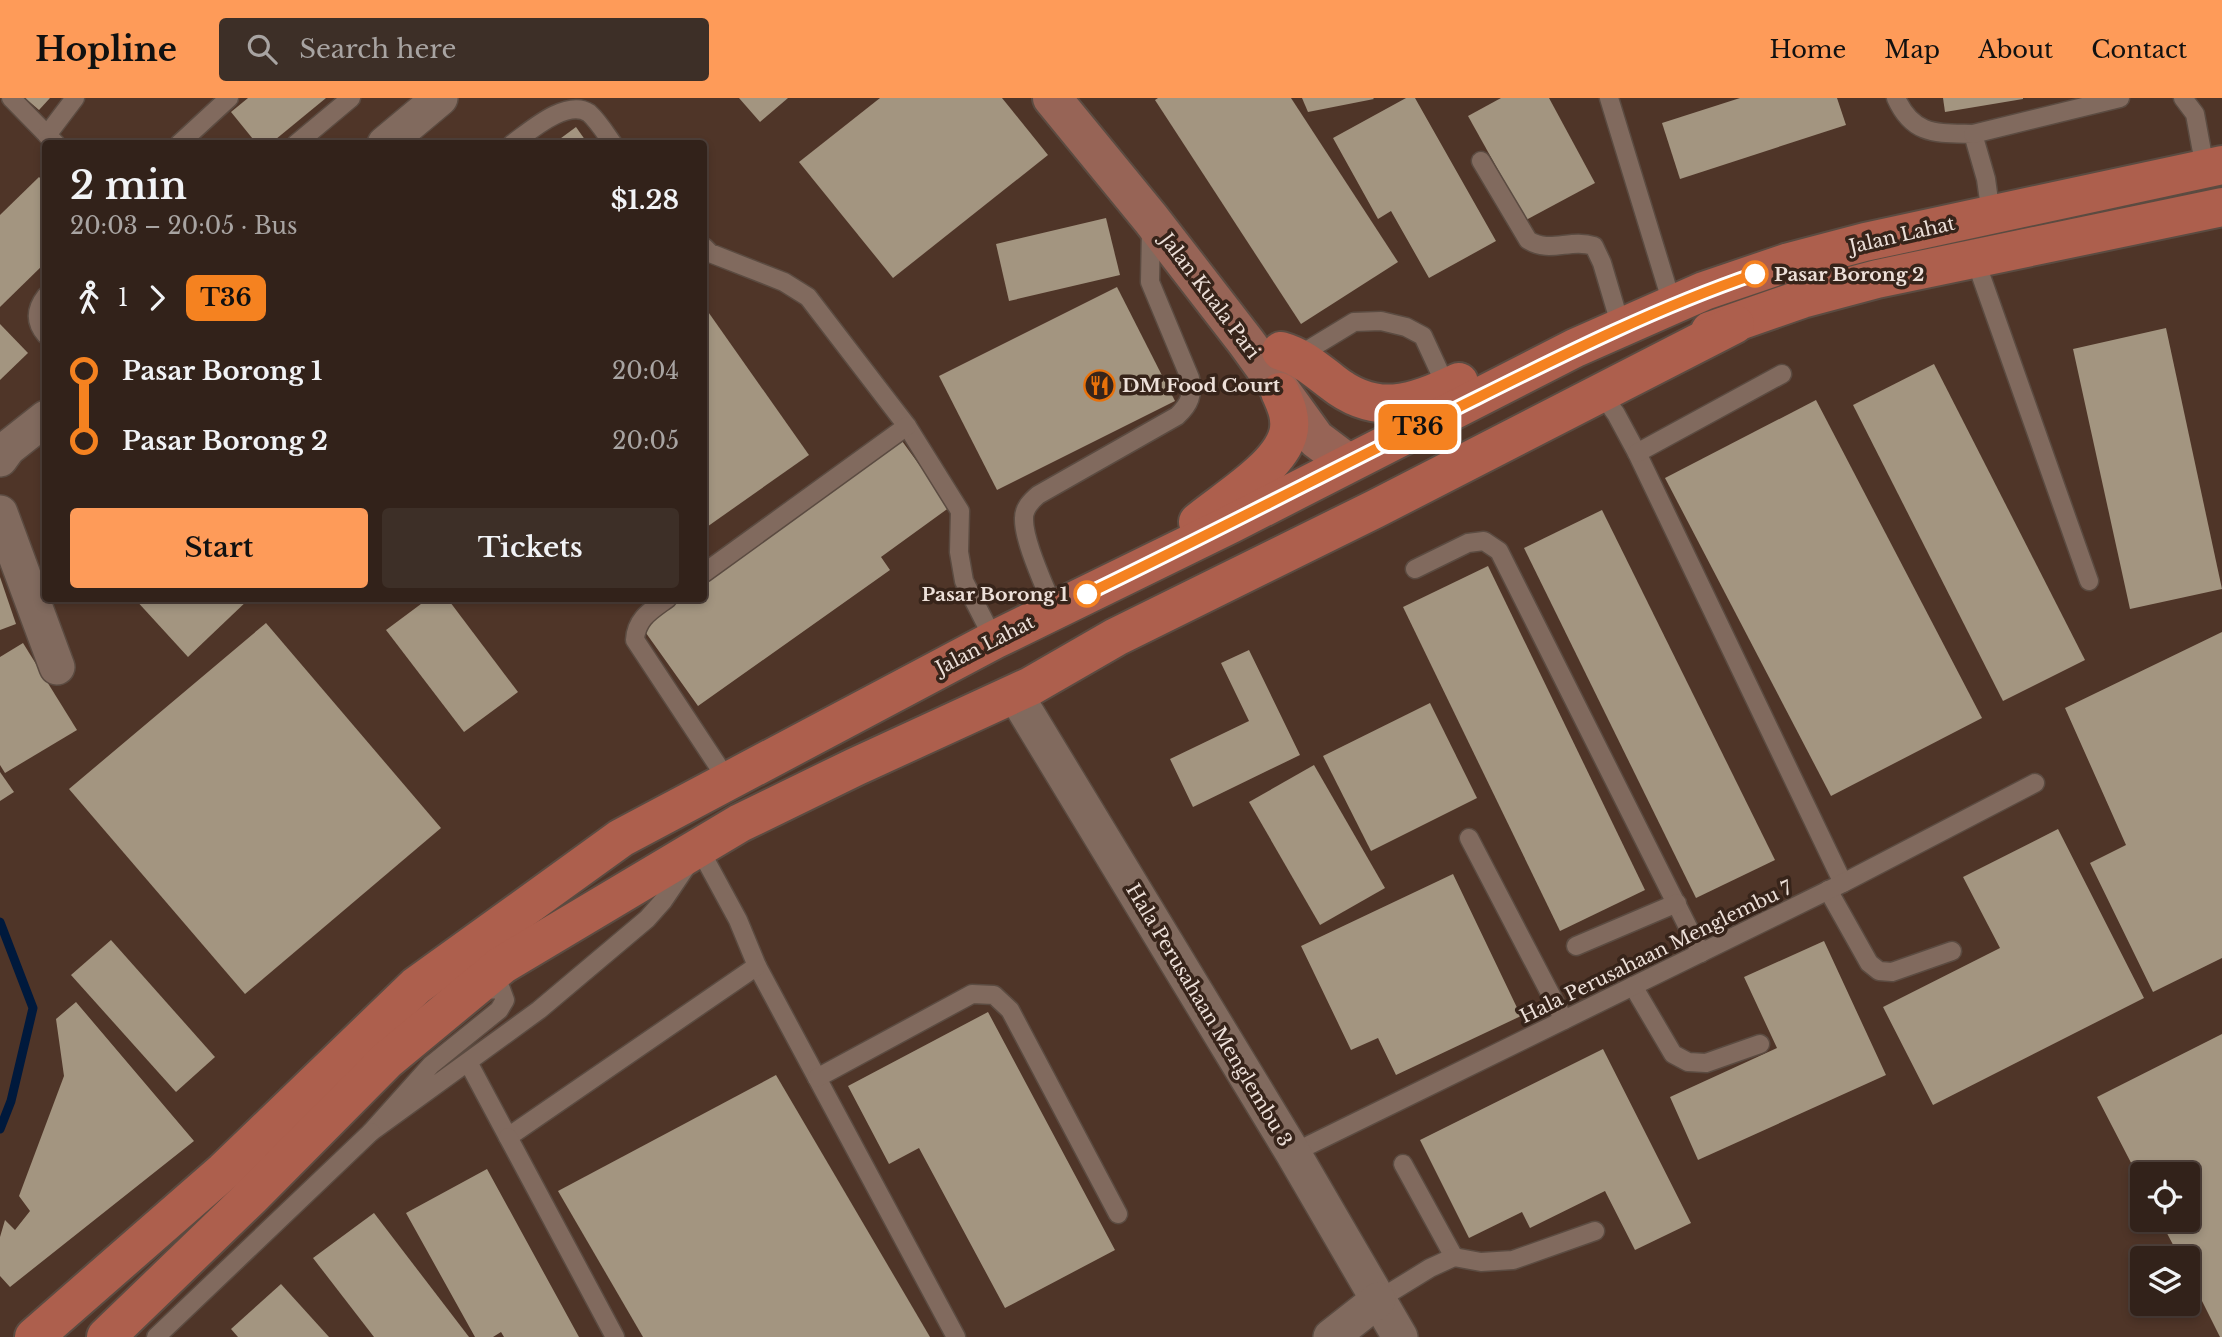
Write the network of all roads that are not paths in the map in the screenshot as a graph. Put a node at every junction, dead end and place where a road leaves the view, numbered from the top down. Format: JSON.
{"nodes":[{"id":1,"x":11,"y":98,"type":"edge"},
{"id":2,"x":75,"y":98,"type":"edge"},
{"id":3,"x":229,"y":98,"type":"edge"},
{"id":4,"x":351,"y":98,"type":"edge"},
{"id":5,"x":1052,"y":98,"type":"edge"},
{"id":6,"x":1077,"y":98,"type":"edge"},
{"id":7,"x":1609,"y":98,"type":"edge"},
{"id":8,"x":1896,"y":98,"type":"edge"},
{"id":9,"x":2120,"y":98,"type":"edge"},
{"id":10,"x":2183,"y":98,"type":"edge"},
{"id":11,"x":431,"y":101,"type":"edge"},
{"id":12,"x":1973,"y":134,"type":"junction"},
{"id":13,"x":52,"y":139,"type":"edge"},
{"id":14,"x":183,"y":140,"type":"edge"},
{"id":15,"x":301,"y":140,"type":"edge"},
{"id":16,"x":389,"y":140,"type":"edge"},
{"id":17,"x":518,"y":140,"type":"edge"},
{"id":18,"x":610,"y":140,"type":"edge"},
{"id":19,"x":1481,"y":161,"type":"dead end"},
{"id":20,"x":2213,"y":166,"type":"edge"},
{"id":21,"x":2222,"y":207,"type":"edge"},
{"id":22,"x":1992,"y":215,"type":"junction"},
{"id":23,"x":1151,"y":219,"type":"junction"},
{"id":24,"x":707,"y":250,"type":"edge"},
{"id":25,"x":1975,"y":259,"type":"junction"},
{"id":26,"x":1687,"y":296,"type":"junction"},
{"id":27,"x":42,"y":304,"type":"edge"},
{"id":28,"x":1618,"y":317,"type":"junction"},
{"id":29,"x":1735,"y":324,"type":"junction"},
{"id":30,"x":42,"y":330,"type":"edge"},
{"id":31,"x":1289,"y":354,"type":"junction"},
{"id":32,"x":1782,"y":374,"type":"dead end"},
{"id":33,"x":1447,"y":388,"type":"junction"},
{"id":34,"x":1280,"y":392,"type":"junction"},
{"id":35,"x":1602,"y":394,"type":"junction"},
{"id":36,"x":42,"y":421,"type":"edge"},
{"id":37,"x":907,"y":426,"type":"junction"},
{"id":38,"x":1637,"y":453,"type":"junction"},
{"id":39,"x":0,"y":459,"type":"edge"},
{"id":40,"x":1348,"y":463,"type":"junction"},
{"id":41,"x":0,"y":513,"type":"edge"},
{"id":42,"x":1168,"y":554,"type":"junction"},
{"id":43,"x":1415,"y":569,"type":"dead end"},
{"id":44,"x":707,"y":571,"type":"edge"},
{"id":45,"x":2089,"y":581,"type":"dead end"},
{"id":46,"x":663,"y":602,"type":"edge"},
{"id":47,"x":1054,"y":610,"type":"junction"},
{"id":48,"x":994,"y":640,"type":"junction"},
{"id":49,"x":57,"y":667,"type":"dead end"},
{"id":50,"x":1014,"y":694,"type":"junction"},
{"id":51,"x":728,"y":781,"type":"junction"},
{"id":52,"x":2035,"y":783,"type":"dead end"},
{"id":53,"x":1469,"y":838,"type":"dead end"},
{"id":54,"x":699,"y":848,"type":"junction"},
{"id":55,"x":1836,"y":887,"type":"junction"},
{"id":56,"x":1676,"y":903,"type":"junction"},
{"id":57,"x":1576,"y":946,"type":"dead end"},
{"id":58,"x":1952,"y":950,"type":"dead end"},
{"id":59,"x":1701,"y":953,"type":"junction"},
{"id":60,"x":757,"y":966,"type":"junction"},
{"id":61,"x":1633,"y":986,"type":"junction"},
{"id":62,"x":468,"y":993,"type":"junction"},
{"id":63,"x":1564,"y":1020,"type":"junction"},
{"id":64,"x":1760,"y":1044,"type":"dead end"},
{"id":65,"x":468,"y":1062,"type":"junction"},
{"id":66,"x":817,"y":1078,"type":"junction"},
{"id":67,"x":371,"y":1132,"type":"junction"},
{"id":68,"x":508,"y":1138,"type":"junction"},
{"id":69,"x":1293,"y":1153,"type":"junction"},
{"id":70,"x":1403,"y":1164,"type":"dead end"},
{"id":71,"x":1118,"y":1214,"type":"dead end"},
{"id":72,"x":1595,"y":1231,"type":"dead end"},
{"id":73,"x":1454,"y":1257,"type":"junction"},
{"id":74,"x":1378,"y":1300,"type":"junction"},
{"id":75,"x":34,"y":1337,"type":"edge"},
{"id":76,"x":106,"y":1337,"type":"edge"},
{"id":77,"x":156,"y":1337,"type":"edge"},
{"id":78,"x":615,"y":1337,"type":"edge"},
{"id":79,"x":956,"y":1337,"type":"edge"},
{"id":80,"x":1331,"y":1337,"type":"edge"},
{"id":81,"x":1400,"y":1337,"type":"edge"}],
"edges":[{"from":1,"to":13,"type":"lane"},
{"from":2,"to":13,"type":"lane"},
{"from":3,"to":14,"type":"lane"},
{"from":4,"to":15,"type":"lane"},
{"from":5,"to":23,"type":"street","name":"Jalan Kuala Pari"},
{"from":6,"to":31,"type":"street","name":"Jalan Kuala Pari"},
{"from":7,"to":26,"type":"lane"},
{"from":8,"to":12,"type":"lane"},
{"from":9,"to":12,"type":"lane"},
{"from":10,"to":20,"type":"lane"},
{"from":11,"to":16,"type":"street"},
{"from":12,"to":22,"type":"lane"},
{"from":17,"to":18,"type":"lane"},
{"from":19,"to":28,"type":"lane"},
{"from":20,"to":22,"type":"main road","name":"Jalan Lahat"},
{"from":21,"to":25,"type":"main road"},
{"from":22,"to":26,"type":"main road","name":"Jalan Lahat"},
{"from":23,"to":34,"type":"street","name":"Jalan Kuala Pari"},
{"from":23,"to":47,"type":"lane"},
{"from":24,"to":37,"type":"lane"},
{"from":25,"to":29,"type":"main road"},
{"from":25,"to":45,"type":"lane"},
{"from":26,"to":28,"type":"main road"},
{"from":26,"to":40,"type":"main road","name":"Jalan Lahat"},
{"from":27,"to":30,"type":"lane"},
{"from":28,"to":33,"type":"main road"},
{"from":29,"to":35,"type":"main road"},
{"from":29,"to":40,"type":"main road"},
{"from":31,"to":33,"type":"main road"},
{"from":31,"to":33,"type":"lane"},
{"from":31,"to":40,"type":"street","name":"Jalan Kuala Pari"},
{"from":32,"to":38,"type":"lane"},
{"from":34,"to":40,"type":"street","name":"Jalan Kuala Pari"},
{"from":34,"to":42,"type":"main road"},
{"from":35,"to":38,"type":"lane"},
{"from":35,"to":50,"type":"main road"},
{"from":36,"to":39,"type":"street"},
{"from":37,"to":44,"type":"lane"},
{"from":37,"to":48,"type":"lane"},
{"from":38,"to":55,"type":"lane"},
{"from":40,"to":42,"type":"main road","name":"Jalan Lahat"},
{"from":40,"to":50,"type":"main road"},
{"from":41,"to":49,"type":"street"},
{"from":42,"to":47,"type":"main road","name":"Jalan Lahat"},
{"from":43,"to":56,"type":"lane"},
{"from":46,"to":51,"type":"lane"},
{"from":47,"to":48,"type":"main road","name":"Jalan Lahat"},
{"from":48,"to":51,"type":"main road","name":"Jalan Lahat"},
{"from":50,"to":54,"type":"main road"},
{"from":50,"to":69,"type":"street","name":"Hala Perusahaan Menglembu 3"},
{"from":51,"to":75,"type":"main road","name":"Jalan Lahat"},
{"from":52,"to":55,"type":"lane","name":"Hala Perusahaan Menglembu 7"},
{"from":53,"to":63,"type":"lane"},
{"from":54,"to":60,"type":"lane"},
{"from":54,"to":62,"type":"main road"},
{"from":54,"to":65,"type":"lane"},
{"from":55,"to":58,"type":"lane"},
{"from":55,"to":59,"type":"lane","name":"Hala Perusahaan Menglembu 7"},
{"from":56,"to":57,"type":"lane"},
{"from":56,"to":59,"type":"lane"},
{"from":59,"to":61,"type":"lane","name":"Hala Perusahaan Menglembu 7"},
{"from":60,"to":66,"type":"lane"},
{"from":60,"to":68,"type":"lane"},
{"from":61,"to":63,"type":"lane","name":"Hala Perusahaan Menglembu 7"},
{"from":61,"to":64,"type":"lane"},
{"from":62,"to":67,"type":"lane"},
{"from":62,"to":76,"type":"main road"},
{"from":63,"to":69,"type":"lane","name":"Hala Perusahaan Menglembu 7"},
{"from":65,"to":67,"type":"lane"},
{"from":65,"to":68,"type":"lane"},
{"from":66,"to":71,"type":"lane"},
{"from":66,"to":79,"type":"lane"},
{"from":67,"to":77,"type":"lane"},
{"from":68,"to":78,"type":"lane"},
{"from":69,"to":74,"type":"street","name":"Hala Perusahaan Menglembu 3"},
{"from":70,"to":73,"type":"lane"},
{"from":72,"to":73,"type":"lane"},
{"from":73,"to":74,"type":"lane"},
{"from":74,"to":80,"type":"street"},
{"from":74,"to":81,"type":"street","name":"Hala Perusahaan Menglembu 3"}]}
